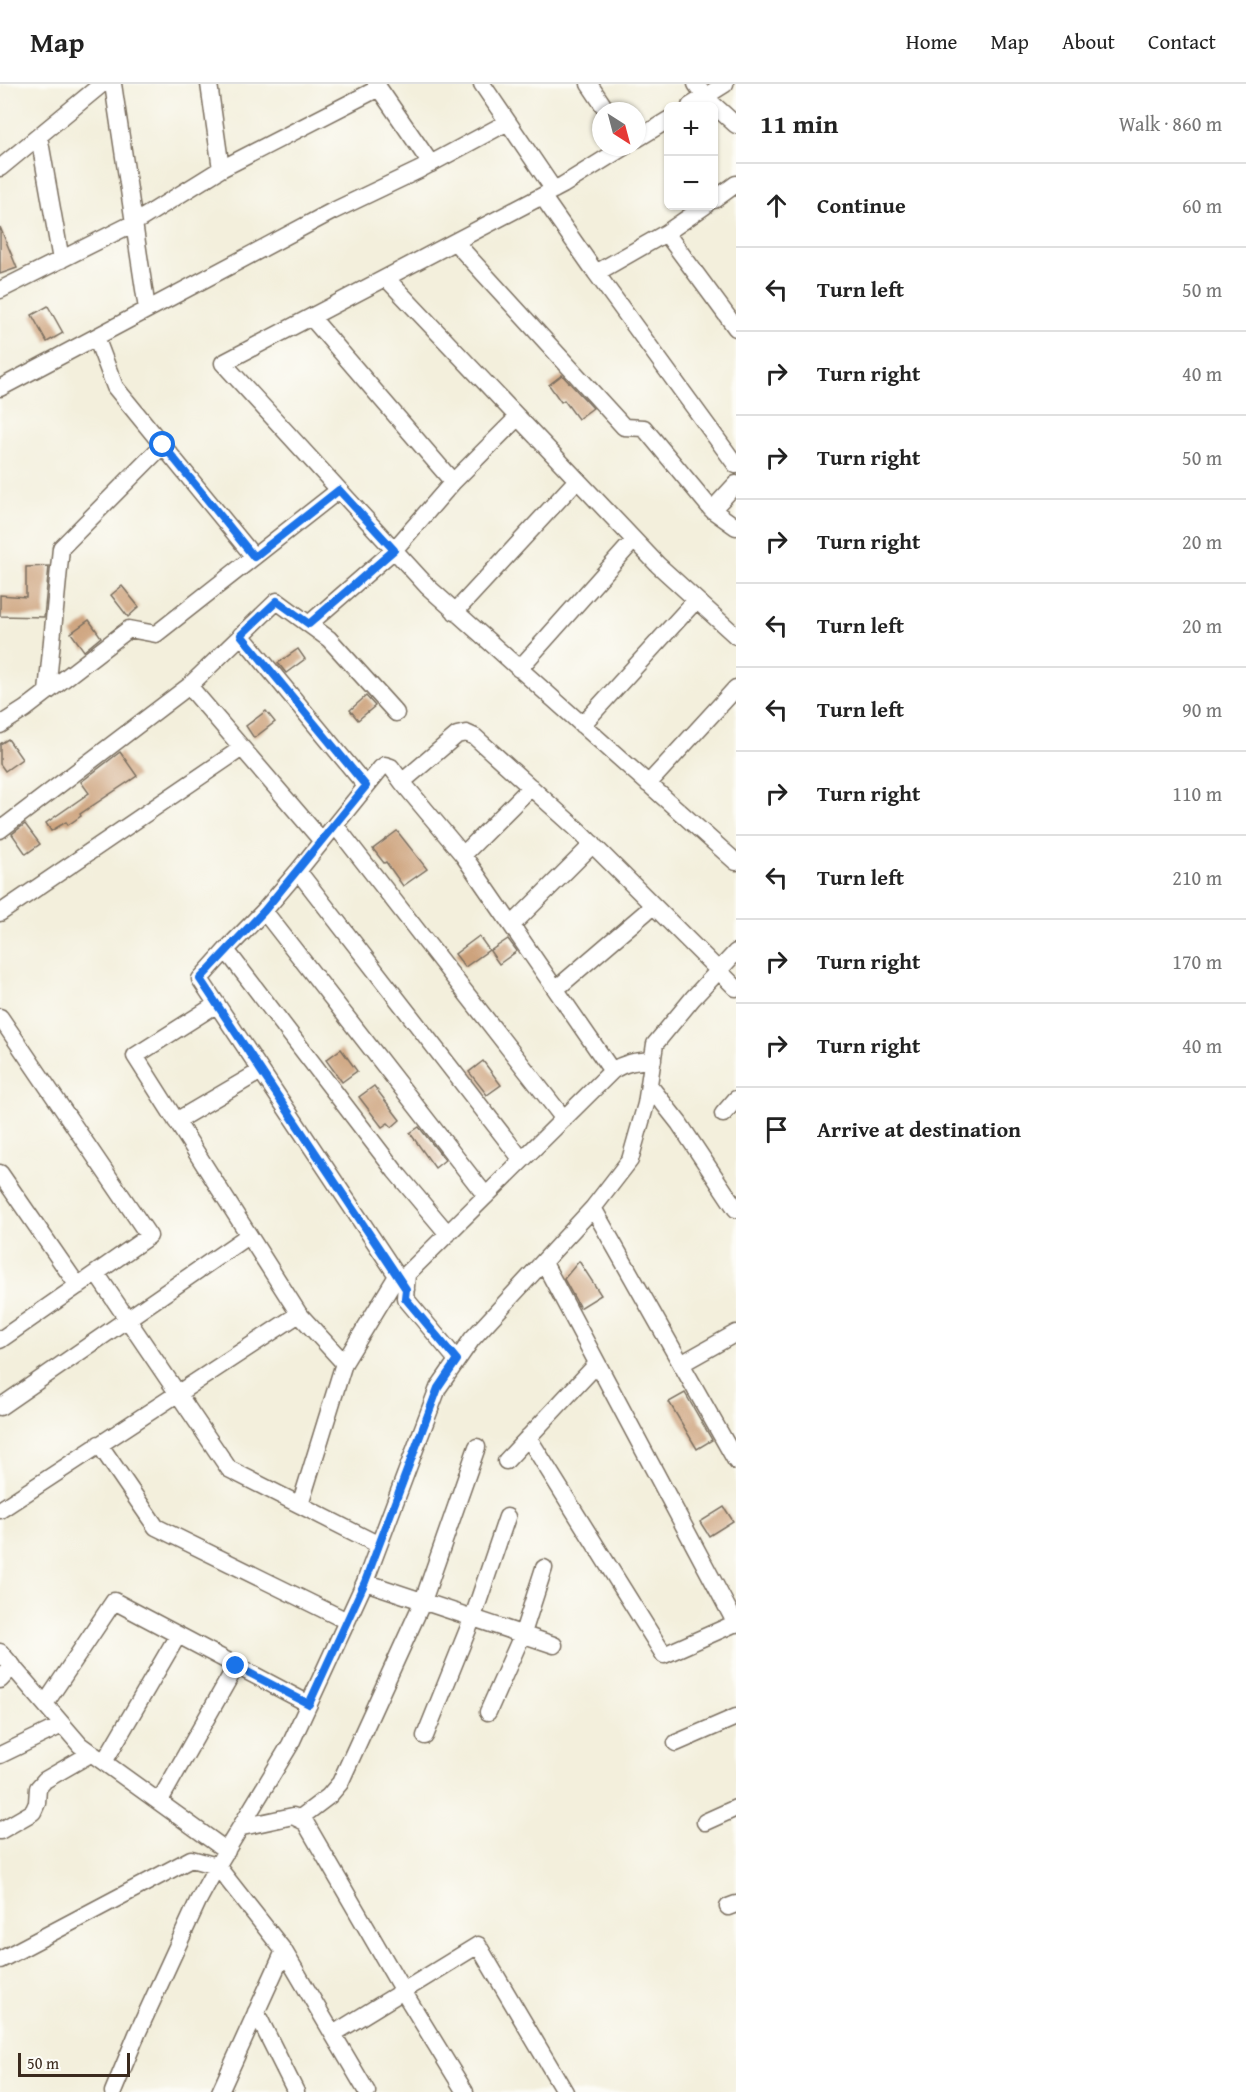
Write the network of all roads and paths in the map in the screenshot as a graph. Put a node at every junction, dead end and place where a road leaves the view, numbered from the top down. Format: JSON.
{"nodes":[{"id":1,"x":102,"y":84,"type":"edge"},
{"id":2,"x":113,"y":84,"type":"edge"},
{"id":3,"x":208,"y":84,"type":"edge"},
{"id":4,"x":482,"y":84,"type":"edge"},
{"id":5,"x":589,"y":84,"type":"edge"},
{"id":6,"x":725,"y":84,"type":"edge"},
{"id":7,"x":377,"y":86,"type":"edge"},
{"id":8,"x":701,"y":91,"type":"edge"},
{"id":9,"x":601,"y":102,"type":"edge"},
{"id":10,"x":508,"y":122,"type":"junction"},
{"id":11,"x":664,"y":123,"type":"edge"},
{"id":12,"x":736,"y":125,"type":"edge"},
{"id":13,"x":646,"y":134,"type":"edge"},
{"id":14,"x":39,"y":136,"type":"junction"},
{"id":15,"x":609,"y":156,"type":"edge"},
{"id":16,"x":431,"y":164,"type":"junction"},
{"id":17,"x":0,"y":168,"type":"edge"},
{"id":18,"x":221,"y":169,"type":"junction"},
{"id":19,"x":736,"y":184,"type":"edge"},
{"id":20,"x":548,"y":193,"type":"junction"},
{"id":21,"x":718,"y":197,"type":"edge"},
{"id":22,"x":699,"y":210,"type":"edge"},
{"id":23,"x":134,"y":223,"type":"junction"},
{"id":24,"x":666,"y":232,"type":"junction"},
{"id":25,"x":455,"y":242,"type":"junction"},
{"id":26,"x":61,"y":260,"type":"junction"},
{"id":27,"x":596,"y":273,"type":"junction"},
{"id":28,"x":386,"y":278,"type":"junction"},
{"id":29,"x":0,"y":290,"type":"edge"},
{"id":30,"x":147,"y":309,"type":"junction"},
{"id":31,"x":311,"y":317,"type":"junction"},
{"id":32,"x":735,"y":323,"type":"edge"},
{"id":33,"x":96,"y":337,"type":"junction"},
{"id":34,"x":0,"y":388,"type":"edge"},
{"id":35,"x":518,"y":417,"type":"junction"},
{"id":36,"x":163,"y":445,"type":"junction"},
{"id":37,"x":736,"y":465,"type":"edge"},
{"id":38,"x":578,"y":480,"type":"junction"},
{"id":39,"x":453,"y":483,"type":"junction"},
{"id":40,"x":736,"y":484,"type":"edge"},
{"id":41,"x":339,"y":490,"type":"junction"},
{"id":42,"x":712,"y":510,"type":"junction"},
{"id":43,"x":736,"y":526,"type":"edge"},
{"id":44,"x":634,"y":540,"type":"junction"},
{"id":45,"x":394,"y":550,"type":"junction"},
{"id":46,"x":254,"y":557,"type":"junction"},
{"id":47,"x":696,"y":600,"type":"junction"},
{"id":48,"x":456,"y":612,"type":"junction"},
{"id":49,"x":309,"y":624,"type":"junction"},
{"id":50,"x":241,"y":635,"type":"junction"},
{"id":51,"x":736,"y":636,"type":"edge"},
{"id":52,"x":519,"y":669,"type":"junction"},
{"id":53,"x":189,"y":686,"type":"junction"},
{"id":54,"x":736,"y":688,"type":"edge"},
{"id":55,"x":47,"y":692,"type":"junction"},
{"id":56,"x":396,"y":712,"type":"dead end"},
{"id":57,"x":0,"y":725,"type":"edge"},
{"id":58,"x":582,"y":725,"type":"junction"},
{"id":59,"x":242,"y":748,"type":"junction"},
{"id":60,"x":402,"y":782,"type":"junction"},
{"id":61,"x":648,"y":784,"type":"junction"},
{"id":62,"x":366,"y":786,"type":"junction"},
{"id":63,"x":531,"y":787,"type":"junction"},
{"id":64,"x":335,"y":825,"type":"junction"},
{"id":65,"x":0,"y":830,"type":"edge"},
{"id":66,"x":322,"y":841,"type":"junction"},
{"id":67,"x":593,"y":844,"type":"junction"},
{"id":68,"x":463,"y":855,"type":"junction"},
{"id":69,"x":736,"y":862,"type":"edge"},
{"id":70,"x":298,"y":871,"type":"junction"},
{"id":71,"x":653,"y":906,"type":"junction"},
{"id":72,"x":264,"y":911,"type":"junction"},
{"id":73,"x":0,"y":914,"type":"edge"},
{"id":74,"x":512,"y":925,"type":"junction"},
{"id":75,"x":226,"y":950,"type":"junction"},
{"id":76,"x":736,"y":952,"type":"edge"},
{"id":77,"x":718,"y":971,"type":"junction"},
{"id":78,"x":736,"y":988,"type":"edge"},
{"id":79,"x":556,"y":989,"type":"junction"},
{"id":80,"x":217,"y":1004,"type":"junction"},
{"id":81,"x":0,"y":1017,"type":"edge"},
{"id":82,"x":653,"y":1060,"type":"junction"},
{"id":83,"x":261,"y":1071,"type":"junction"},
{"id":84,"x":612,"y":1071,"type":"junction"},
{"id":85,"x":649,"y":1085,"type":"junction"},
{"id":86,"x":736,"y":1099,"type":"edge"},
{"id":87,"x":723,"y":1114,"type":"dead end"},
{"id":88,"x":564,"y":1119,"type":"junction"},
{"id":89,"x":176,"y":1121,"type":"junction"},
{"id":90,"x":522,"y":1160,"type":"junction"},
{"id":91,"x":0,"y":1173,"type":"edge"},
{"id":92,"x":486,"y":1196,"type":"junction"},
{"id":93,"x":592,"y":1208,"type":"junction"},
{"id":94,"x":736,"y":1209,"type":"edge"},
{"id":95,"x":448,"y":1234,"type":"junction"},
{"id":96,"x":249,"y":1235,"type":"junction"},
{"id":97,"x":544,"y":1263,"type":"junction"},
{"id":98,"x":96,"y":1273,"type":"junction"},
{"id":99,"x":401,"y":1283,"type":"junction"},
{"id":100,"x":78,"y":1286,"type":"junction"},
{"id":101,"x":299,"y":1314,"type":"junction"},
{"id":102,"x":129,"y":1319,"type":"junction"},
{"id":103,"x":3,"y":1332,"type":"edge"},
{"id":104,"x":736,"y":1332,"type":"edge"},
{"id":105,"x":457,"y":1360,"type":"junction"},
{"id":106,"x":344,"y":1363,"type":"junction"},
{"id":107,"x":597,"y":1364,"type":"junction"},
{"id":108,"x":681,"y":1364,"type":"junction"},
{"id":109,"x":178,"y":1393,"type":"junction"},
{"id":110,"x":0,"y":1407,"type":"edge"},
{"id":111,"x":528,"y":1437,"type":"junction"},
{"id":112,"x":730,"y":1438,"type":"edge"},
{"id":113,"x":99,"y":1444,"type":"junction"},
{"id":114,"x":477,"y":1447,"type":"dead end"},
{"id":115,"x":506,"y":1461,"type":"dead end"},
{"id":116,"x":736,"y":1461,"type":"edge"},
{"id":117,"x":300,"y":1505,"type":"junction"},
{"id":118,"x":0,"y":1510,"type":"edge"},
{"id":119,"x":507,"y":1517,"type":"dead end"},
{"id":120,"x":379,"y":1545,"type":"junction"},
{"id":121,"x":544,"y":1568,"type":"dead end"},
{"id":122,"x":365,"y":1582,"type":"junction"},
{"id":123,"x":423,"y":1601,"type":"junction"},
{"id":124,"x":473,"y":1617,"type":"junction"},
{"id":125,"x":347,"y":1621,"type":"junction"},
{"id":126,"x":736,"y":1623,"type":"edge"},
{"id":127,"x":523,"y":1633,"type":"junction"},
{"id":128,"x":178,"y":1635,"type":"junction"},
{"id":129,"x":554,"y":1645,"type":"dead end"},
{"id":130,"x":0,"y":1652,"type":"edge"},
{"id":131,"x":13,"y":1666,"type":"junction"},
{"id":132,"x":236,"y":1666,"type":"junction"},
{"id":133,"x":0,"y":1680,"type":"edge"},
{"id":134,"x":45,"y":1704,"type":"junction"},
{"id":135,"x":309,"y":1704,"type":"junction"},
{"id":136,"x":488,"y":1712,"type":"dead end"},
{"id":137,"x":736,"y":1717,"type":"edge"},
{"id":138,"x":62,"y":1725,"type":"junction"},
{"id":139,"x":425,"y":1736,"type":"dead end"},
{"id":140,"x":676,"y":1743,"type":"dead end"},
{"id":141,"x":0,"y":1755,"type":"edge"},
{"id":142,"x":98,"y":1758,"type":"junction"},
{"id":143,"x":159,"y":1802,"type":"junction"},
{"id":144,"x":736,"y":1808,"type":"edge"},
{"id":145,"x":300,"y":1818,"type":"junction"},
{"id":146,"x":705,"y":1822,"type":"dead end"},
{"id":147,"x":242,"y":1827,"type":"junction"},
{"id":148,"x":0,"y":1831,"type":"edge"},
{"id":149,"x":227,"y":1851,"type":"junction"},
{"id":150,"x":217,"y":1866,"type":"junction"},
{"id":151,"x":284,"y":1951,"type":"junction"},
{"id":152,"x":0,"y":1960,"type":"edge"},
{"id":153,"x":403,"y":1991,"type":"junction"},
{"id":154,"x":256,"y":2012,"type":"junction"},
{"id":155,"x":333,"y":2034,"type":"junction"},
{"id":156,"x":113,"y":2092,"type":"edge"},
{"id":157,"x":220,"y":2092,"type":"edge"},
{"id":158,"x":296,"y":2092,"type":"edge"},
{"id":159,"x":367,"y":2092,"type":"edge"},
{"id":160,"x":465,"y":2092,"type":"edge"},
{"id":161,"x":565,"y":2092,"type":"edge"}],
"edges":[{"from":1,"to":14,"type":"street"},
{"from":2,"to":23,"type":"street"},
{"from":3,"to":18,"type":"street"},
{"from":4,"to":10,"type":"street"},
{"from":5,"to":9,"type":"street"},
{"from":6,"to":8,"type":"street"},
{"from":7,"to":16,"type":"street"},
{"from":7,"to":18,"type":"street"},
{"from":8,"to":12,"type":"street"},
{"from":10,"to":16,"type":"street"},
{"from":10,"to":20,"type":"street"},
{"from":11,"to":13,"type":"street"},
{"from":14,"to":17,"type":"street"},
{"from":14,"to":26,"type":"street"},
{"from":15,"to":20,"type":"street"},
{"from":16,"to":30,"type":"street"},
{"from":18,"to":23,"type":"street"},
{"from":19,"to":21,"type":"street"},
{"from":20,"to":25,"type":"street"},
{"from":20,"to":27,"type":"street"},
{"from":22,"to":24,"type":"street"},
{"from":23,"to":26,"type":"street"},
{"from":23,"to":30,"type":"street"},
{"from":24,"to":27,"type":"street"},
{"from":24,"to":32,"type":"street"},
{"from":25,"to":28,"type":"street"},
{"from":25,"to":42,"type":"street"},
{"from":26,"to":29,"type":"street"},
{"from":27,"to":37,"type":"street"},
{"from":28,"to":31,"type":"street"},
{"from":28,"to":35,"type":"street"},
{"from":30,"to":33,"type":"street"},
{"from":31,"to":39,"type":"street"},
{"from":31,"to":41,"type":"street"},
{"from":33,"to":34,"type":"street"},
{"from":33,"to":36,"type":"street"},
{"from":35,"to":38,"type":"street"},
{"from":35,"to":39,"type":"street"},
{"from":36,"to":46,"type":"street"},
{"from":36,"to":55,"type":"street"},
{"from":38,"to":44,"type":"street"},
{"from":38,"to":48,"type":"street"},
{"from":39,"to":45,"type":"street"},
{"from":40,"to":42,"type":"street"},
{"from":41,"to":45,"type":"street"},
{"from":41,"to":46,"type":"street"},
{"from":42,"to":43,"type":"street"},
{"from":44,"to":47,"type":"street"},
{"from":44,"to":52,"type":"street"},
{"from":45,"to":48,"type":"street"},
{"from":45,"to":49,"type":"street"},
{"from":46,"to":55,"type":"street"},
{"from":47,"to":51,"type":"street"},
{"from":47,"to":58,"type":"street"},
{"from":48,"to":52,"type":"street"},
{"from":49,"to":50,"type":"street"},
{"from":49,"to":56,"type":"street"},
{"from":50,"to":53,"type":"street"},
{"from":50,"to":62,"type":"street"},
{"from":52,"to":58,"type":"street"},
{"from":53,"to":59,"type":"street"},
{"from":53,"to":65,"type":"street"},
{"from":54,"to":61,"type":"street"},
{"from":55,"to":57,"type":"street"},
{"from":58,"to":61,"type":"street"},
{"from":59,"to":66,"type":"street"},
{"from":59,"to":73,"type":"street"},
{"from":60,"to":62,"type":"street"},
{"from":60,"to":63,"type":"street"},
{"from":60,"to":68,"type":"street"},
{"from":61,"to":69,"type":"street"},
{"from":62,"to":64,"type":"street"},
{"from":63,"to":67,"type":"street"},
{"from":63,"to":68,"type":"street"},
{"from":64,"to":66,"type":"street"},
{"from":64,"to":88,"type":"street"},
{"from":66,"to":70,"type":"street"},
{"from":67,"to":71,"type":"street"},
{"from":67,"to":74,"type":"street"},
{"from":68,"to":74,"type":"street"},
{"from":70,"to":72,"type":"street"},
{"from":70,"to":90,"type":"street"},
{"from":71,"to":77,"type":"street"},
{"from":71,"to":79,"type":"street"},
{"from":72,"to":75,"type":"street"},
{"from":72,"to":92,"type":"street"},
{"from":74,"to":79,"type":"street"},
{"from":75,"to":80,"type":"street"},
{"from":75,"to":95,"type":"street"},
{"from":76,"to":77,"type":"street"},
{"from":77,"to":78,"type":"street"},
{"from":77,"to":82,"type":"street"},
{"from":79,"to":84,"type":"street"},
{"from":80,"to":83,"type":"street"},
{"from":80,"to":89,"type":"street"},
{"from":81,"to":98,"type":"street"},
{"from":82,"to":84,"type":"street"},
{"from":82,"to":85,"type":"street"},
{"from":83,"to":89,"type":"street"},
{"from":83,"to":99,"type":"street"},
{"from":84,"to":88,"type":"street"},
{"from":85,"to":93,"type":"street"},
{"from":85,"to":94,"type":"street"},
{"from":86,"to":87,"type":"street"},
{"from":88,"to":90,"type":"street"},
{"from":89,"to":96,"type":"street"},
{"from":90,"to":92,"type":"street"},
{"from":91,"to":100,"type":"street"},
{"from":92,"to":95,"type":"street"},
{"from":93,"to":97,"type":"street"},
{"from":93,"to":108,"type":"street"},
{"from":95,"to":99,"type":"street"},
{"from":96,"to":101,"type":"street"},
{"from":96,"to":102,"type":"street"},
{"from":97,"to":105,"type":"street"},
{"from":97,"to":107,"type":"street"},
{"from":98,"to":100,"type":"street"},
{"from":98,"to":102,"type":"street"},
{"from":99,"to":105,"type":"street"},
{"from":99,"to":106,"type":"street"},
{"from":100,"to":103,"type":"street"},
{"from":101,"to":106,"type":"street"},
{"from":101,"to":109,"type":"street"},
{"from":102,"to":109,"type":"street"},
{"from":102,"to":110,"type":"street"},
{"from":104,"to":108,"type":"street"},
{"from":105,"to":120,"type":"street"},
{"from":106,"to":117,"type":"street"},
{"from":107,"to":111,"type":"street"},
{"from":107,"to":126,"type":"street"},
{"from":108,"to":112,"type":"street"},
{"from":109,"to":113,"type":"street"},
{"from":109,"to":117,"type":"street"},
{"from":111,"to":115,"type":"street"},
{"from":111,"to":126,"type":"street"},
{"from":112,"to":116,"type":"street"},
{"from":113,"to":118,"type":"street"},
{"from":113,"to":125,"type":"street"},
{"from":114,"to":123,"type":"street"},
{"from":117,"to":120,"type":"street"},
{"from":119,"to":124,"type":"street"},
{"from":120,"to":122,"type":"street"},
{"from":121,"to":127,"type":"street"},
{"from":122,"to":123,"type":"street"},
{"from":122,"to":125,"type":"street"},
{"from":123,"to":124,"type":"street"},
{"from":123,"to":145,"type":"street"},
{"from":124,"to":127,"type":"street"},
{"from":124,"to":139,"type":"street"},
{"from":125,"to":135,"type":"street"},
{"from":127,"to":129,"type":"street"},
{"from":127,"to":136,"type":"street"},
{"from":128,"to":132,"type":"street"},
{"from":128,"to":134,"type":"street"},
{"from":128,"to":142,"type":"street"},
{"from":130,"to":131,"type":"street"},
{"from":131,"to":133,"type":"street"},
{"from":131,"to":134,"type":"street"},
{"from":132,"to":135,"type":"street"},
{"from":132,"to":143,"type":"street"},
{"from":134,"to":138,"type":"street"},
{"from":135,"to":147,"type":"street"},
{"from":137,"to":140,"type":"street"},
{"from":138,"to":141,"type":"street"},
{"from":138,"to":142,"type":"street"},
{"from":142,"to":143,"type":"street"},
{"from":142,"to":148,"type":"street"},
{"from":143,"to":149,"type":"street"},
{"from":144,"to":146,"type":"street"},
{"from":145,"to":147,"type":"street"},
{"from":145,"to":153,"type":"street"},
{"from":147,"to":149,"type":"street"},
{"from":149,"to":150,"type":"street"},
{"from":150,"to":151,"type":"street"},
{"from":150,"to":152,"type":"street"},
{"from":150,"to":156,"type":"street"},
{"from":151,"to":154,"type":"street"},
{"from":151,"to":155,"type":"street"},
{"from":153,"to":155,"type":"street"},
{"from":153,"to":160,"type":"street"},
{"from":153,"to":161,"type":"street"},
{"from":154,"to":157,"type":"street"},
{"from":154,"to":158,"type":"street"},
{"from":155,"to":159,"type":"street"}]}
